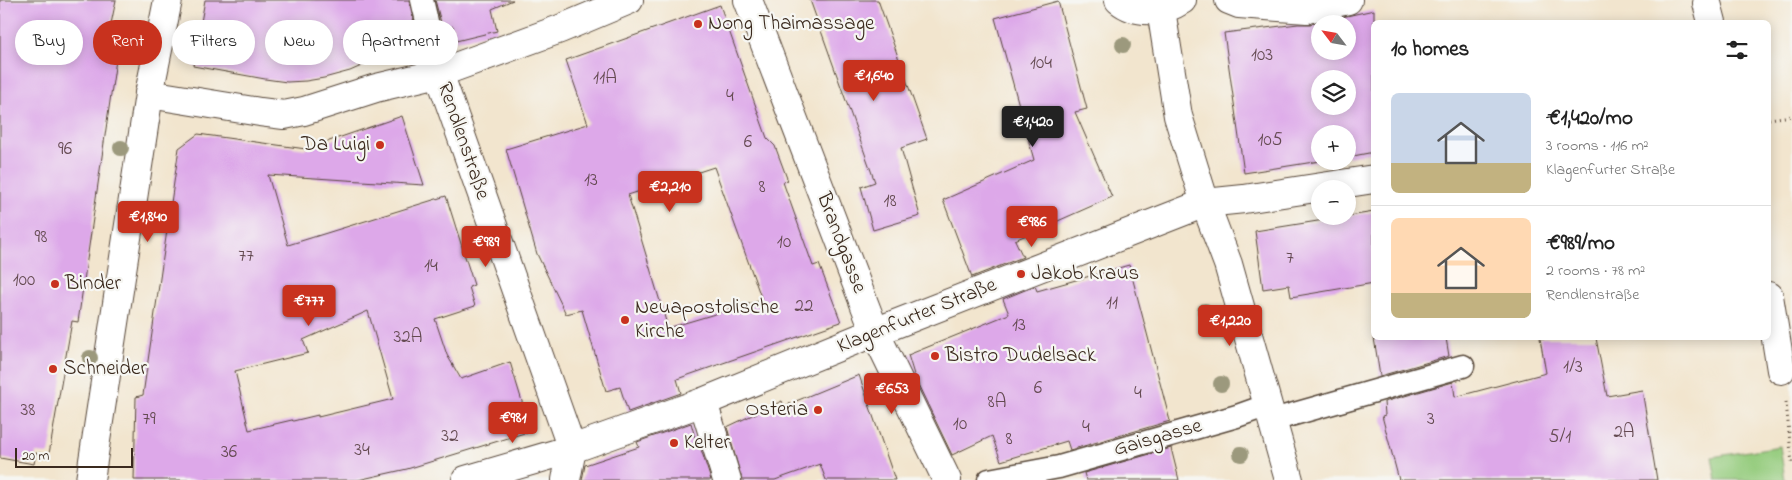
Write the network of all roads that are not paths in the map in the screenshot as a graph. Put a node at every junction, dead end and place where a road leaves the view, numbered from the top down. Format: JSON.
{"nodes":[{"id":1,"x":168,"y":0,"type":"edge"},
{"id":2,"x":422,"y":0,"type":"edge"},
{"id":3,"x":629,"y":0,"type":"edge"},
{"id":4,"x":748,"y":0,"type":"edge"},
{"id":5,"x":1119,"y":0,"type":"edge"},
{"id":6,"x":1229,"y":0,"type":"edge"},
{"id":7,"x":1348,"y":0,"type":"edge"},
{"id":8,"x":1172,"y":5,"type":"edge"},
{"id":9,"x":439,"y":73,"type":"junction"},
{"id":10,"x":149,"y":94,"type":"junction"},
{"id":11,"x":1371,"y":179,"type":"edge"},
{"id":12,"x":1205,"y":203,"type":"junction"},
{"id":13,"x":1771,"y":308,"type":"edge"},
{"id":14,"x":875,"y":332,"type":"junction"},
{"id":15,"x":1463,"y":366,"type":"dead end"},
{"id":16,"x":1781,"y":370,"type":"road end"},
{"id":17,"x":703,"y":402,"type":"junction"},
{"id":18,"x":1271,"y":412,"type":"junction"},
{"id":19,"x":572,"y":450,"type":"junction"},
{"id":20,"x":90,"y":480,"type":"edge"},
{"id":21,"x":466,"y":480,"type":"edge"},
{"id":22,"x":566,"y":480,"type":"edge"},
{"id":23,"x":727,"y":480,"type":"edge"},
{"id":24,"x":947,"y":480,"type":"edge"},
{"id":25,"x":989,"y":480,"type":"edge"},
{"id":26,"x":1289,"y":480,"type":"edge"}],
"edges":[{"from":1,"to":10,"type":"street"},
{"from":2,"to":9,"type":"lane","name":"Rendlenstraße"},
{"from":3,"to":9,"type":"street"},
{"from":4,"to":14,"type":"street","name":"Brandgasse"},
{"from":5,"to":8,"type":"street"},
{"from":6,"to":7,"type":"street"},
{"from":8,"to":12,"type":"street"},
{"from":9,"to":10,"type":"street"},
{"from":9,"to":19,"type":"street","name":"Rendlenstraße"},
{"from":10,"to":20,"type":"street"},
{"from":11,"to":12,"type":"street","name":"Klagenfurter Straße"},
{"from":12,"to":14,"type":"street","name":"Klagenfurter Straße"},
{"from":12,"to":18,"type":"street"},
{"from":13,"to":16,"type":"street"},
{"from":14,"to":17,"type":"street","name":"Klagenfurter Straße"},
{"from":14,"to":24,"type":"street","name":"Brandgasse"},
{"from":15,"to":18,"type":"lane","name":"Gaisgasse"},
{"from":17,"to":19,"type":"street","name":"Klagenfurter Straße"},
{"from":17,"to":23,"type":"street"},
{"from":18,"to":25,"type":"lane","name":"Gaisgasse"},
{"from":18,"to":26,"type":"street"},
{"from":19,"to":21,"type":"street","name":"Klagenfurter Straße"},
{"from":19,"to":22,"type":"street"}]}
